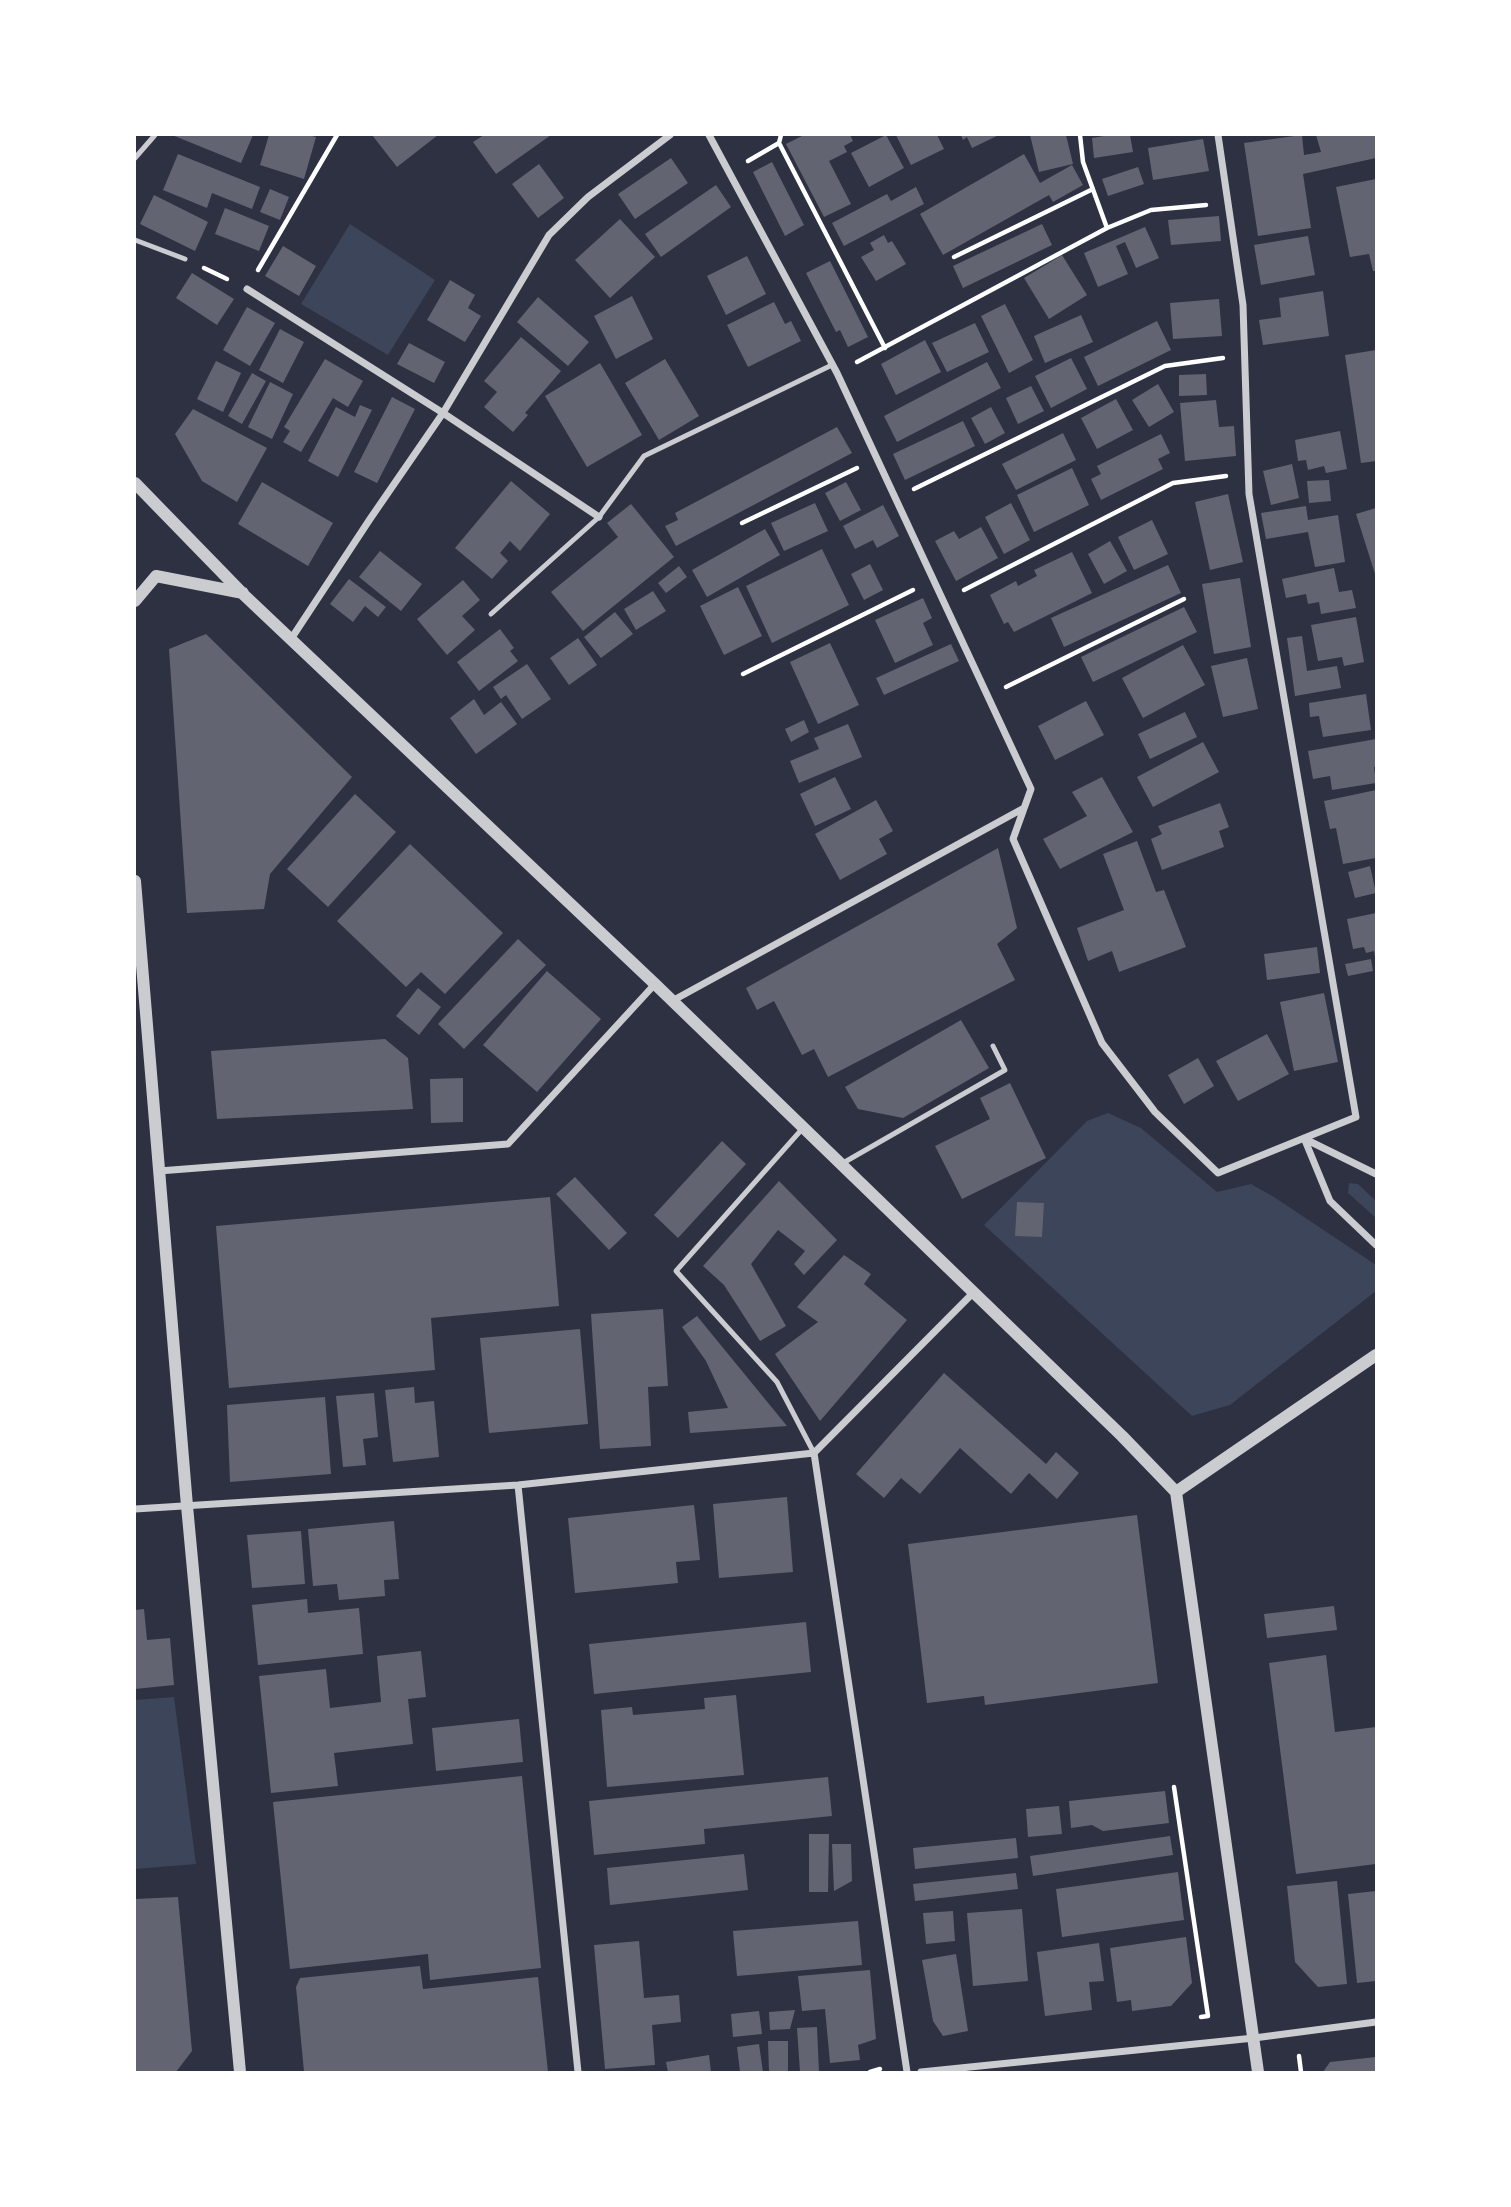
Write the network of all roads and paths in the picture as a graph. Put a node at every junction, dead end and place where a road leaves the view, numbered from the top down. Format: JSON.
{"nodes":[{"id":1,"x":155,"y":135,"type":"edge"},
{"id":2,"x":337,"y":135,"type":"edge"},
{"id":3,"x":670,"y":135,"type":"edge"},
{"id":4,"x":709,"y":135,"type":"edge"},
{"id":5,"x":781,"y":135,"type":"edge"},
{"id":6,"x":1080,"y":135,"type":"edge"},
{"id":7,"x":1217,"y":135,"type":"edge"},
{"id":8,"x":779,"y":143,"type":"junction"},
{"id":9,"x":135,"y":158,"type":"edge"},
{"id":10,"x":729,"y":172,"type":"junction"},
{"id":11,"x":1093,"y":189,"type":"junction"},
{"id":12,"x":1228,"y":202,"type":"junction"},
{"id":13,"x":1107,"y":228,"type":"junction"},
{"id":14,"x":135,"y":240,"type":"edge"},
{"id":15,"x":954,"y":257,"type":"dead end"},
{"id":16,"x":185,"y":259,"type":"joint"},
{"id":17,"x":247,"y":289,"type":"junction"},
{"id":18,"x":884,"y":348,"type":"junction"},
{"id":19,"x":1244,"y":356,"type":"junction"},
{"id":20,"x":832,"y":365,"type":"junction"},
{"id":21,"x":837,"y":373,"type":"junction"},
{"id":22,"x":443,"y":414,"type":"junction"},
{"id":23,"x":876,"y":458,"type":"junction"},
{"id":24,"x":1248,"y":473,"type":"junction"},
{"id":25,"x":135,"y":483,"type":"edge"},
{"id":26,"x":895,"y":498,"type":"junction"},
{"id":27,"x":599,"y":517,"type":"junction"},
{"id":28,"x":743,"y":523,"type":"dead end"},
{"id":29,"x":933,"y":580,"type":"junction"},
{"id":30,"x":243,"y":594,"type":"junction"},
{"id":31,"x":1184,"y":599,"type":"dead end"},
{"id":32,"x":135,"y":601,"type":"edge"},
{"id":33,"x":943,"y":601,"type":"junction"},
{"id":34,"x":491,"y":614,"type":"dead end"},
{"id":35,"x":291,"y":639,"type":"junction"},
{"id":36,"x":743,"y":674,"type":"dead end"},
{"id":37,"x":988,"y":696,"type":"junction"},
{"id":38,"x":1024,"y":807,"type":"junction"},
{"id":39,"x":135,"y":881,"type":"edge"},
{"id":40,"x":137,"y":929,"type":"edge"},
{"id":41,"x":655,"y":984,"type":"junction"},
{"id":42,"x":671,"y":1001,"type":"junction"},
{"id":43,"x":993,"y":1046,"type":"dead end"},
{"id":44,"x":803,"y":1128,"type":"junction"},
{"id":45,"x":1304,"y":1139,"type":"junction"},
{"id":46,"x":841,"y":1165,"type":"junction"},
{"id":47,"x":159,"y":1171,"type":"junction"},
{"id":48,"x":1376,"y":1174,"type":"edge"},
{"id":49,"x":1376,"y":1245,"type":"edge"},
{"id":50,"x":973,"y":1293,"type":"junction"},
{"id":51,"x":1376,"y":1355,"type":"edge"},
{"id":52,"x":814,"y":1453,"type":"junction"},
{"id":53,"x":518,"y":1485,"type":"junction"},
{"id":54,"x":1177,"y":1492,"type":"junction"},
{"id":55,"x":187,"y":1506,"type":"junction"},
{"id":56,"x":135,"y":1510,"type":"edge"},
{"id":57,"x":1174,"y":1787,"type":"dead end"},
{"id":58,"x":1208,"y":2016,"type":"dead end"},
{"id":59,"x":1376,"y":2022,"type":"edge"},
{"id":60,"x":1254,"y":2038,"type":"junction"},
{"id":61,"x":1299,"y":2053,"type":"dead end"},
{"id":62,"x":880,"y":2070,"type":"dead end"},
{"id":63,"x":240,"y":2072,"type":"edge"},
{"id":64,"x":578,"y":2072,"type":"edge"},
{"id":65,"x":870,"y":2072,"type":"edge"},
{"id":66,"x":907,"y":2072,"type":"edge"},
{"id":67,"x":921,"y":2072,"type":"edge"},
{"id":68,"x":1258,"y":2072,"type":"edge"},
{"id":69,"x":1301,"y":2072,"type":"edge"}],
"edges":[{"from":1,"to":9,"type":"lane"},
{"from":2,"to":17,"type":"path"},
{"from":3,"to":22,"type":"street"},
{"from":4,"to":10,"type":"street"},
{"from":5,"to":8,"type":"path"},
{"from":6,"to":11,"type":"path"},
{"from":7,"to":12,"type":"street"},
{"from":8,"to":10,"type":"path"},
{"from":8,"to":18,"type":"path"},
{"from":10,"to":20,"type":"street"},
{"from":11,"to":13,"type":"path"},
{"from":11,"to":15,"type":"path"},
{"from":12,"to":13,"type":"path"},
{"from":12,"to":19,"type":"street"},
{"from":13,"to":18,"type":"path"},
{"from":14,"to":16,"type":"lane"},
{"from":16,"to":17,"type":"path"},
{"from":17,"to":22,"type":"street"},
{"from":18,"to":21,"type":"path"},
{"from":19,"to":24,"type":"street"},
{"from":19,"to":26,"type":"path"},
{"from":20,"to":21,"type":"street"},
{"from":20,"to":27,"type":"lane"},
{"from":21,"to":23,"type":"street"},
{"from":22,"to":27,"type":"street"},
{"from":22,"to":35,"type":"street"},
{"from":23,"to":26,"type":"street"},
{"from":23,"to":28,"type":"path"},
{"from":24,"to":33,"type":"path"},
{"from":24,"to":45,"type":"street"},
{"from":25,"to":30,"type":"street"},
{"from":26,"to":29,"type":"street"},
{"from":27,"to":34,"type":"lane"},
{"from":29,"to":33,"type":"street"},
{"from":29,"to":36,"type":"path"},
{"from":30,"to":32,"type":"street"},
{"from":30,"to":35,"type":"street"},
{"from":31,"to":37,"type":"path"},
{"from":33,"to":37,"type":"street"},
{"from":35,"to":41,"type":"street"},
{"from":37,"to":38,"type":"street"},
{"from":38,"to":42,"type":"street"},
{"from":38,"to":45,"type":"street"},
{"from":39,"to":40,"type":"street"},
{"from":40,"to":47,"type":"street"},
{"from":41,"to":42,"type":"street"},
{"from":41,"to":47,"type":"street"},
{"from":42,"to":44,"type":"street"},
{"from":43,"to":46,"type":"lane"},
{"from":44,"to":46,"type":"street"},
{"from":44,"to":52,"type":"lane"},
{"from":45,"to":48,"type":"street"},
{"from":45,"to":49,"type":"street"},
{"from":46,"to":50,"type":"street"},
{"from":47,"to":55,"type":"street"},
{"from":50,"to":52,"type":"street"},
{"from":50,"to":54,"type":"street"},
{"from":51,"to":54,"type":"street"},
{"from":52,"to":53,"type":"street"},
{"from":52,"to":66,"type":"street"},
{"from":53,"to":55,"type":"street"},
{"from":53,"to":64,"type":"street"},
{"from":54,"to":60,"type":"street"},
{"from":55,"to":56,"type":"street"},
{"from":55,"to":63,"type":"street"},
{"from":57,"to":58,"type":"path"},
{"from":59,"to":60,"type":"street"},
{"from":60,"to":67,"type":"street"},
{"from":60,"to":68,"type":"street"},
{"from":61,"to":69,"type":"path"},
{"from":62,"to":65,"type":"path"}]}
